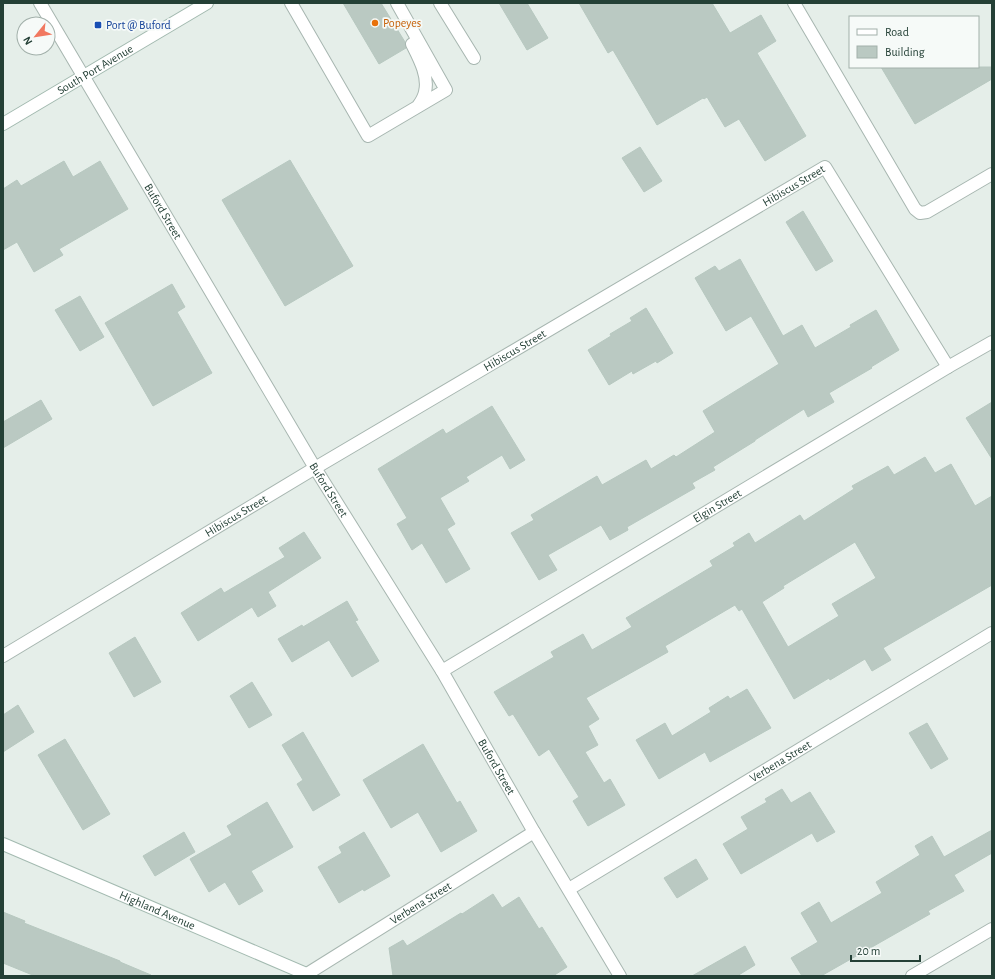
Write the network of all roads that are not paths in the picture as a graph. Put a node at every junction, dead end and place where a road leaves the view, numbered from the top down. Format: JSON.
{"nodes":[{"id":1,"x":40,"y":3,"type":"edge"},
{"id":2,"x":207,"y":3,"type":"edge"},
{"id":3,"x":291,"y":3,"type":"edge"},
{"id":4,"x":391,"y":3,"type":"edge"},
{"id":5,"x":396,"y":3,"type":"edge"},
{"id":6,"x":440,"y":3,"type":"edge"},
{"id":7,"x":794,"y":3,"type":"edge"},
{"id":8,"x":474,"y":58,"type":"dead end"},
{"id":9,"x":83,"y":76,"type":"junction"},
{"id":10,"x":418,"y":106,"type":"junction"},
{"id":11,"x":3,"y":124,"type":"edge"},
{"id":12,"x":992,"y":174,"type":"edge"},
{"id":13,"x":992,"y":342,"type":"edge"},
{"id":14,"x":948,"y":367,"type":"junction"},
{"id":15,"x":314,"y":468,"type":"junction"},
{"id":16,"x":992,"y":633,"type":"edge"},
{"id":17,"x":3,"y":656,"type":"edge"},
{"id":18,"x":442,"y":671,"type":"junction"},
{"id":19,"x":534,"y":832,"type":"junction"},
{"id":20,"x":3,"y":844,"type":"edge"},
{"id":21,"x":569,"y":889,"type":"junction"},
{"id":22,"x":992,"y":929,"type":"edge"},
{"id":23,"x":309,"y":975,"type":"edge"},
{"id":24,"x":620,"y":976,"type":"edge"},
{"id":25,"x":912,"y":976,"type":"edge"}],
"edges":[{"from":1,"to":9,"type":"street","name":"Buford Street"},
{"from":2,"to":9,"type":"street","name":"South Port Avenue"},
{"from":3,"to":10,"type":"street"},
{"from":4,"to":10,"type":"street"},
{"from":5,"to":10,"type":"street"},
{"from":6,"to":8,"type":"street"},
{"from":7,"to":12,"type":"street"},
{"from":9,"to":11,"type":"street","name":"South Port Avenue"},
{"from":9,"to":15,"type":"street","name":"Buford Street"},
{"from":13,"to":14,"type":"street","name":"Elgin Street"},
{"from":14,"to":15,"type":"street","name":"Hibiscus Street"},
{"from":14,"to":18,"type":"street","name":"Elgin Street"},
{"from":15,"to":17,"type":"street","name":"Hibiscus Street"},
{"from":15,"to":18,"type":"street","name":"Buford Street"},
{"from":16,"to":21,"type":"street","name":"Verbena Street"},
{"from":18,"to":19,"type":"street","name":"Buford Street"},
{"from":19,"to":21,"type":"street","name":"Buford Street"},
{"from":19,"to":23,"type":"street","name":"Verbena Street"},
{"from":20,"to":23,"type":"street","name":"Highland Avenue"},
{"from":21,"to":24,"type":"street","name":"Buford Street"},
{"from":22,"to":25,"type":"street"}]}
